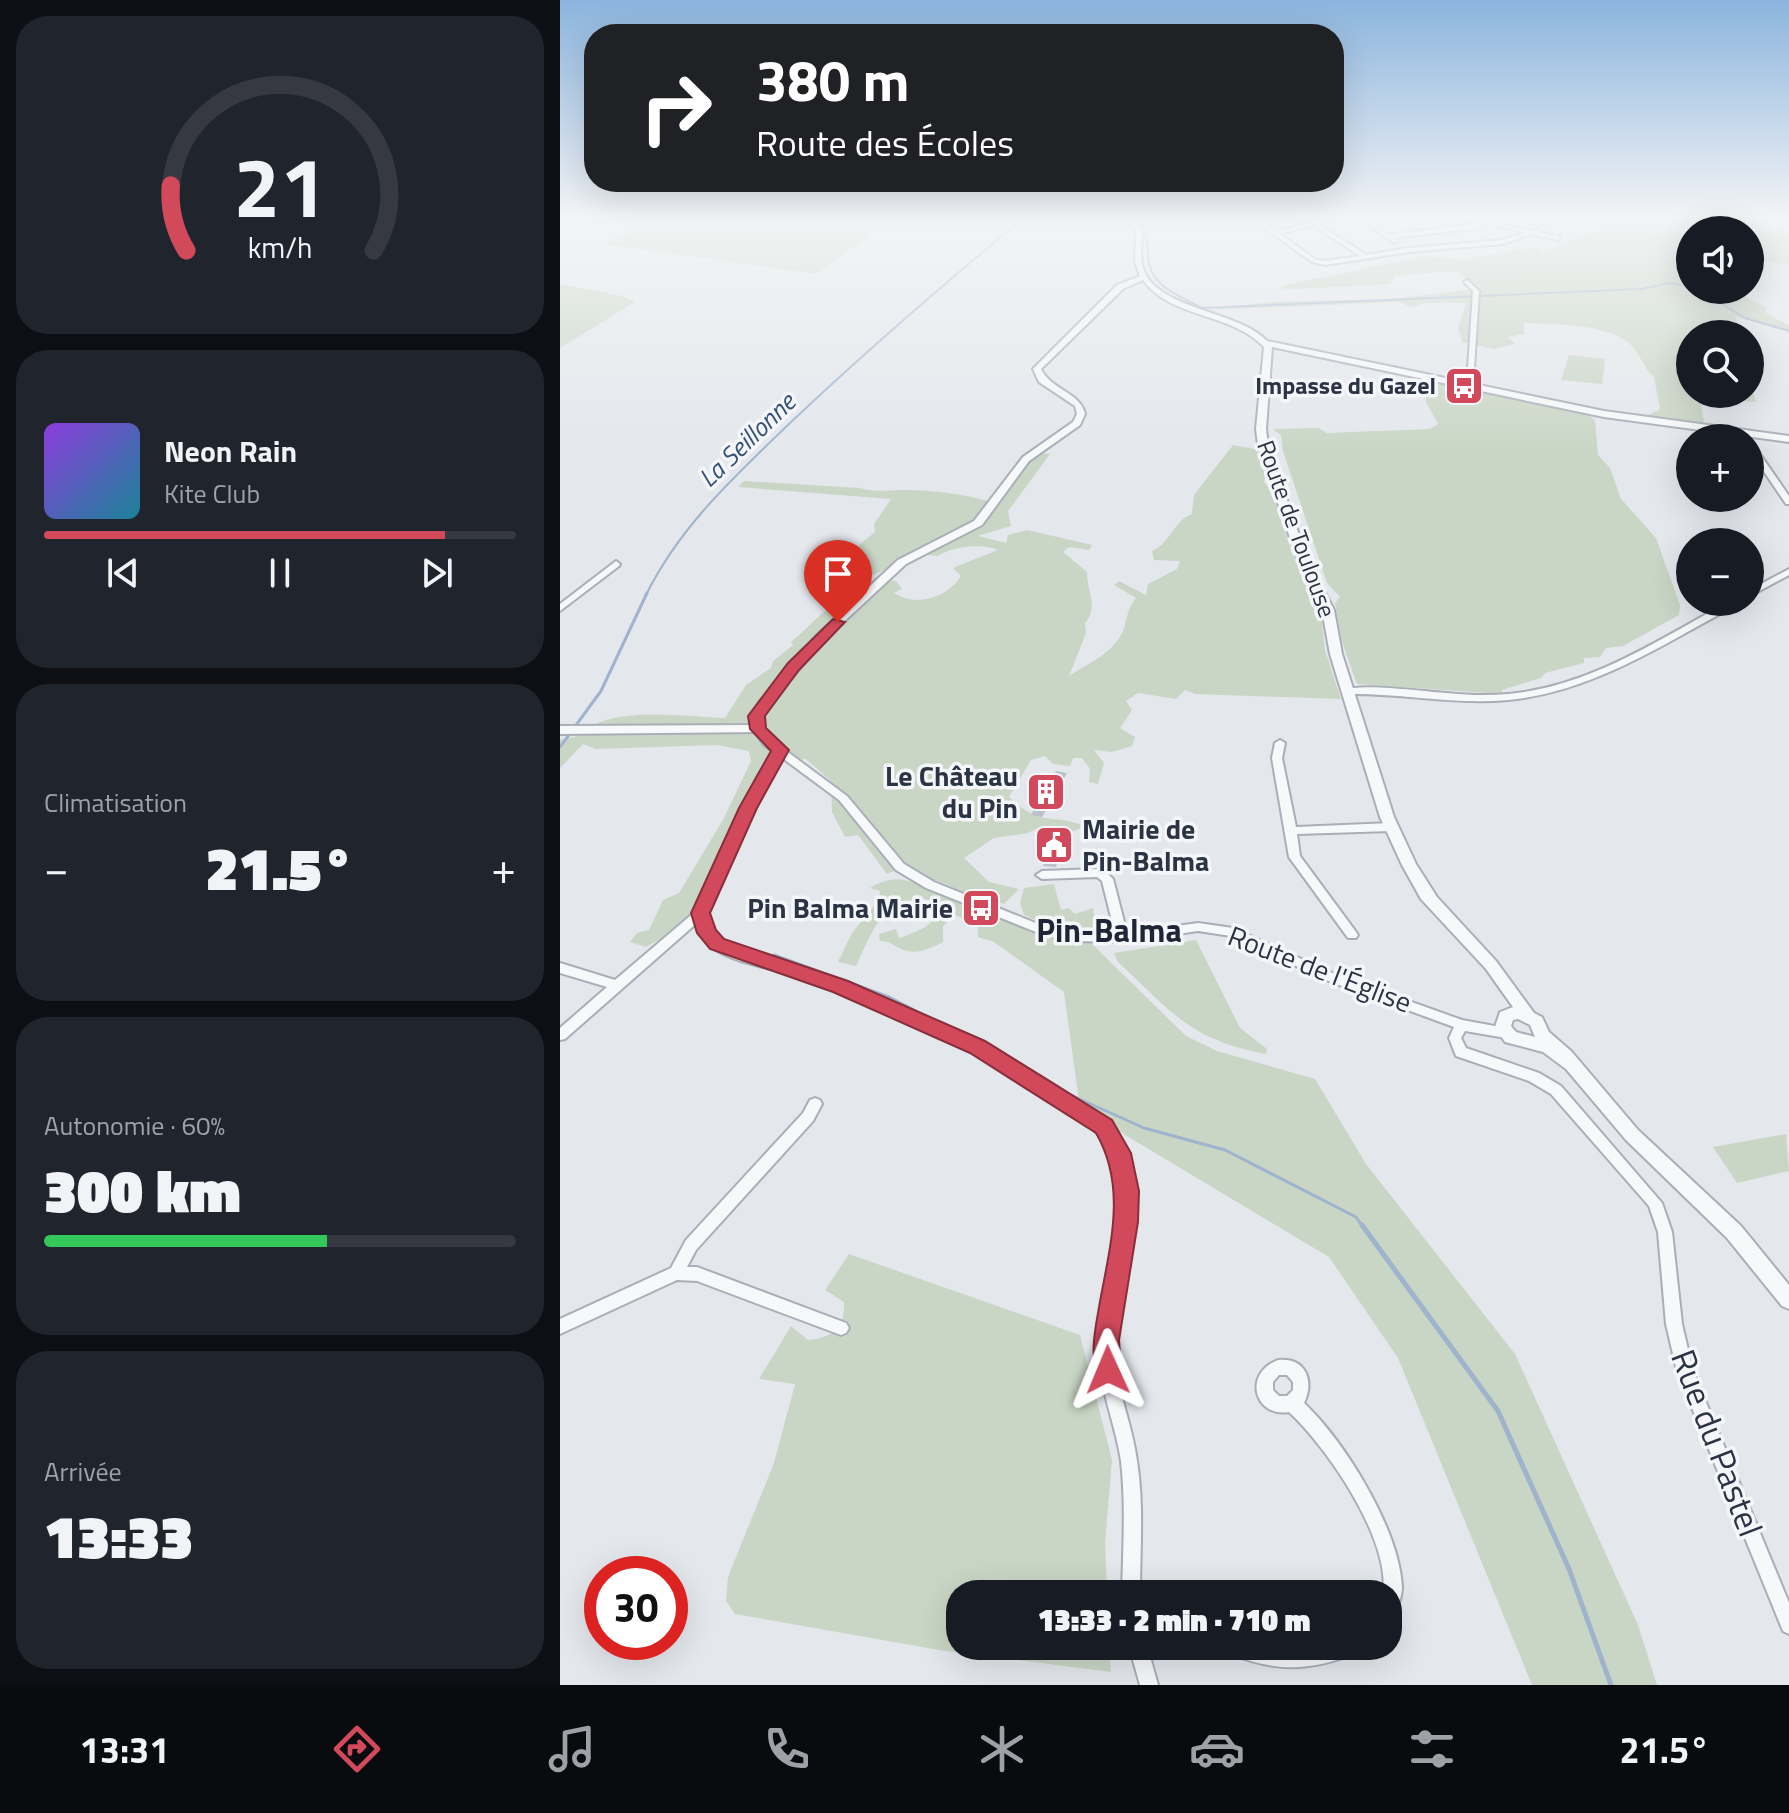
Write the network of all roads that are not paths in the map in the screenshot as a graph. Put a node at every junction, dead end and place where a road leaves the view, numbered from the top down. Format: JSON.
{"nodes":[{"id":1,"x":1114,"y":295,"type":"edge"},
{"id":2,"x":1167,"y":295,"type":"edge"},
{"id":3,"x":1476,"y":295,"type":"edge"},
{"id":4,"x":1266,"y":343,"type":"junction"},
{"id":5,"x":1470,"y":384,"type":"junction"},
{"id":6,"x":1676,"y":426,"type":"edge"},
{"id":7,"x":1764,"y":437,"type":"edge"},
{"id":8,"x":1789,"y":439,"type":"edge"},
{"id":9,"x":1764,"y":466,"type":"edge"},
{"id":10,"x":1789,"y":502,"type":"edge"},
{"id":11,"x":616,"y":564,"type":"dead end"},
{"id":12,"x":1789,"y":572,"type":"edge"},
{"id":13,"x":1764,"y":585,"type":"edge"},
{"id":14,"x":560,"y":608,"type":"edge"},
{"id":15,"x":1708,"y":616,"type":"edge"},
{"id":16,"x":1348,"y":691,"type":"junction"},
{"id":17,"x":758,"y":729,"type":"junction"},
{"id":18,"x":562,"y":730,"type":"edge"},
{"id":19,"x":1280,"y":743,"type":"dead end"},
{"id":20,"x":780,"y":750,"type":"junction"},
{"id":21,"x":1386,"y":827,"type":"junction"},
{"id":22,"x":1291,"y":831,"type":"junction"},
{"id":23,"x":1042,"y":875,"type":"dead end"},
{"id":24,"x":701,"y":913,"type":"junction"},
{"id":25,"x":707,"y":933,"type":"junction"},
{"id":26,"x":679,"y":934,"type":"junction"},
{"id":27,"x":1352,"y":935,"type":"dead end"},
{"id":28,"x":1122,"y":938,"type":"junction"},
{"id":29,"x":560,"y":968,"type":"edge"},
{"id":30,"x":616,"y":985,"type":"junction"},
{"id":31,"x":1512,"y":1020,"type":"junction"},
{"id":32,"x":1467,"y":1026,"type":"junction"},
{"id":33,"x":560,"y":1035,"type":"edge"},
{"id":34,"x":1534,"y":1036,"type":"junction"},
{"id":35,"x":815,"y":1104,"type":"dead end"},
{"id":36,"x":676,"y":1273,"type":"junction"},
{"id":37,"x":1789,"y":1300,"type":"edge"},
{"id":38,"x":560,"y":1327,"type":"edge"},
{"id":39,"x":841,"y":1328,"type":"dead end"},
{"id":40,"x":1293,"y":1404,"type":"dead end"},
{"id":41,"x":1131,"y":1580,"type":"edge"},
{"id":42,"x":1394,"y":1580,"type":"edge"},
{"id":43,"x":1789,"y":1625,"type":"edge"},
{"id":44,"x":1142,"y":1660,"type":"edge"},
{"id":45,"x":1149,"y":1685,"type":"edge"}],
"edges":[{"from":1,"to":17,"type":"street"},
{"from":2,"to":4,"type":"street"},
{"from":3,"to":5,"type":"street"},
{"from":4,"to":5,"type":"street"},
{"from":4,"to":16,"type":"street","name":"Route de Toulouse"},
{"from":5,"to":6,"type":"street"},
{"from":7,"to":8,"type":"street"},
{"from":9,"to":10,"type":"street"},
{"from":11,"to":14,"type":"street"},
{"from":12,"to":13,"type":"street"},
{"from":15,"to":16,"type":"street"},
{"from":16,"to":21,"type":"street","name":"Route de Toulouse"},
{"from":17,"to":18,"type":"street"},
{"from":17,"to":20,"type":"street","name":"Route de l'Église"},
{"from":19,"to":22,"type":"street"},
{"from":20,"to":24,"type":"street"},
{"from":20,"to":28,"type":"street","name":"Route de l'Église"},
{"from":21,"to":22,"type":"street"},
{"from":21,"to":31,"type":"street","name":"Route de Toulouse"},
{"from":22,"to":27,"type":"street"},
{"from":23,"to":28,"type":"street"},
{"from":24,"to":25,"type":"street"},
{"from":24,"to":26,"type":"street"},
{"from":25,"to":26,"type":"street"},
{"from":25,"to":41,"type":"street"},
{"from":26,"to":30,"type":"street"},
{"from":28,"to":32,"type":"street","name":"Route de l'Église"},
{"from":29,"to":30,"type":"street"},
{"from":30,"to":33,"type":"street"},
{"from":31,"to":32,"type":"street","name":"Route de l'Église"},
{"from":31,"to":34,"type":"street"},
{"from":31,"to":34,"type":"street","name":"Route de Toulouse"},
{"from":32,"to":43,"type":"street","name":"Rue du Pastel"},
{"from":34,"to":37,"type":"street"},
{"from":35,"to":36,"type":"street"},
{"from":36,"to":38,"type":"street"},
{"from":36,"to":39,"type":"street"},
{"from":40,"to":42,"type":"street"},
{"from":44,"to":45,"type":"street"}]}
